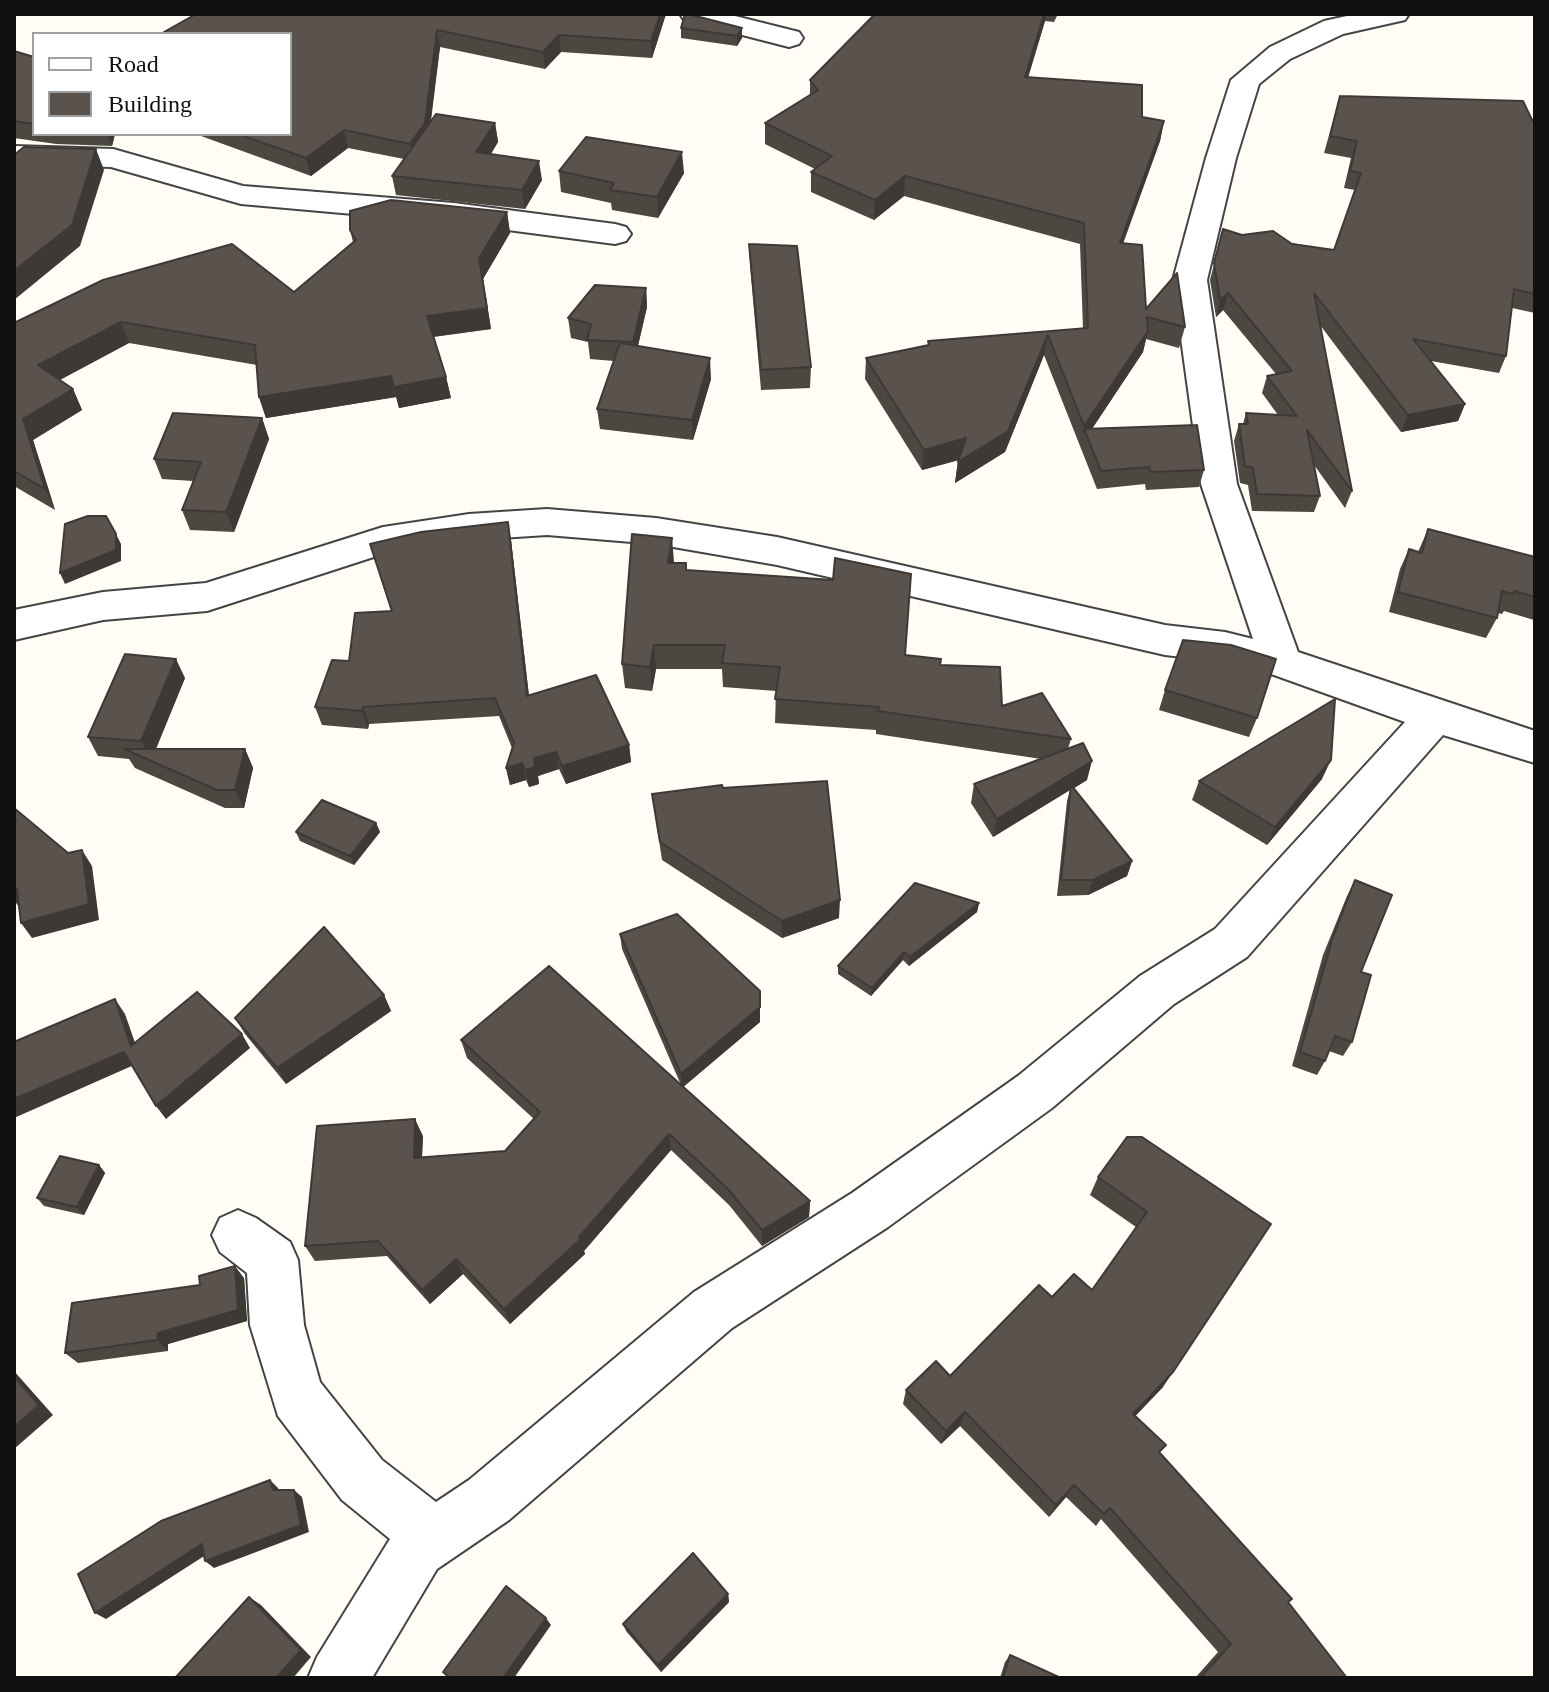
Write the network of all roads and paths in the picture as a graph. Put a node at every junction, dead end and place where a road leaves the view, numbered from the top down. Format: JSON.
{"nodes":[{"id":1,"x":694,"y":14,"type":"edge"},
{"id":2,"x":1395,"y":14,"type":"edge"},
{"id":3,"x":789,"y":38,"type":"dead end"},
{"id":4,"x":14,"y":155,"type":"edge"},
{"id":5,"x":615,"y":234,"type":"dead end"},
{"id":6,"x":14,"y":625,"type":"edge"},
{"id":7,"x":1281,"y":662,"type":"junction"},
{"id":8,"x":1435,"y":716,"type":"junction"},
{"id":9,"x":1535,"y":747,"type":"edge"},
{"id":10,"x":238,"y":1235,"type":"dead end"},
{"id":11,"x":434,"y":1537,"type":"junction"},
{"id":12,"x":338,"y":1678,"type":"edge"}],
"edges":[{"from":1,"to":3,"type":"street"},
{"from":2,"to":7,"type":"street"},
{"from":4,"to":5,"type":"street"},
{"from":6,"to":7,"type":"street"},
{"from":7,"to":8,"type":"street"},
{"from":8,"to":9,"type":"street"},
{"from":8,"to":11,"type":"street"},
{"from":10,"to":11,"type":"street"},
{"from":11,"to":12,"type":"street"}]}
